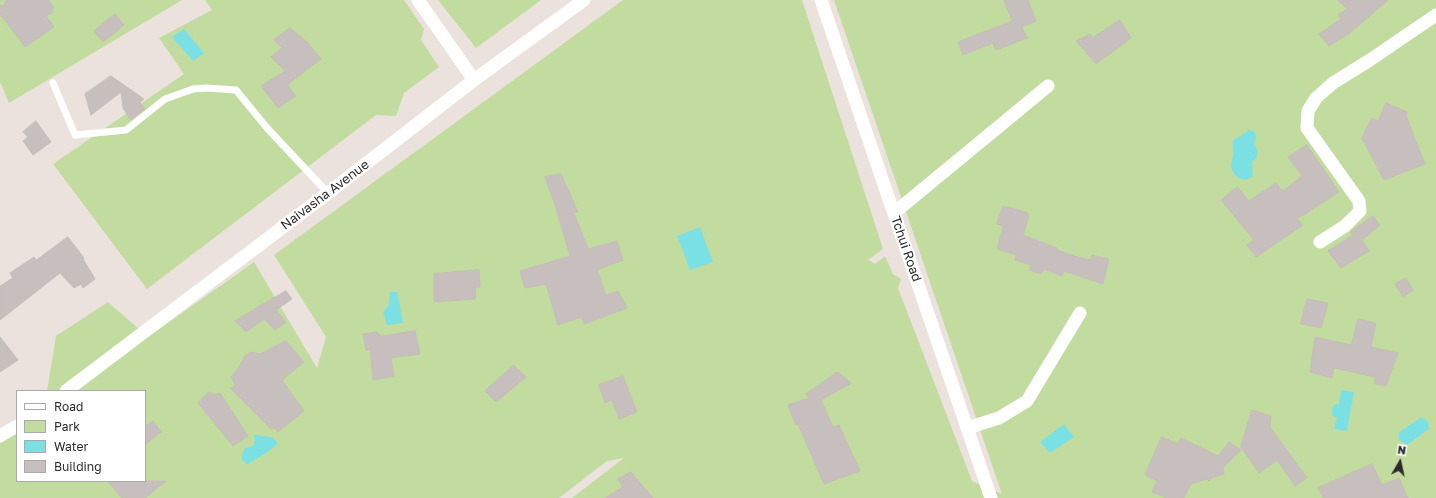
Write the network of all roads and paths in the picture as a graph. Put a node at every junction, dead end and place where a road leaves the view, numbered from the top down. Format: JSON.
{"nodes":[{"id":1,"x":418,"y":0,"type":"edge"},
{"id":2,"x":584,"y":0,"type":"edge"},
{"id":3,"x":821,"y":0,"type":"edge"},
{"id":4,"x":1436,"y":16,"type":"edge"},
{"id":5,"x":474,"y":80,"type":"junction"},
{"id":6,"x":53,"y":83,"type":"dead end"},
{"id":7,"x":1048,"y":86,"type":"dead end"},
{"id":8,"x":328,"y":193,"type":"junction"},
{"id":9,"x":894,"y":213,"type":"junction"},
{"id":10,"x":1320,"y":242,"type":"dead end"},
{"id":11,"x":1080,"y":313,"type":"dead end"},
{"id":12,"x":67,"y":390,"type":"edge"},
{"id":13,"x":16,"y":427,"type":"edge"},
{"id":14,"x":967,"y":428,"type":"junction"},
{"id":15,"x":0,"y":436,"type":"edge"},
{"id":16,"x":991,"y":498,"type":"edge"}],
"edges":[{"from":1,"to":5,"type":"street"},
{"from":2,"to":5,"type":"street","name":"Naivasha Avenue"},
{"from":3,"to":9,"type":"street","name":"Tchui Road"},
{"from":4,"to":10,"type":"street"},
{"from":5,"to":8,"type":"street","name":"Naivasha Avenue"},
{"from":6,"to":8,"type":"lane"},
{"from":7,"to":9,"type":"street"},
{"from":8,"to":12,"type":"street","name":"Naivasha Avenue"},
{"from":9,"to":14,"type":"street","name":"Tchui Road"},
{"from":11,"to":14,"type":"street"},
{"from":13,"to":15,"type":"street"},
{"from":14,"to":16,"type":"street","name":"Tchui Road"}]}
